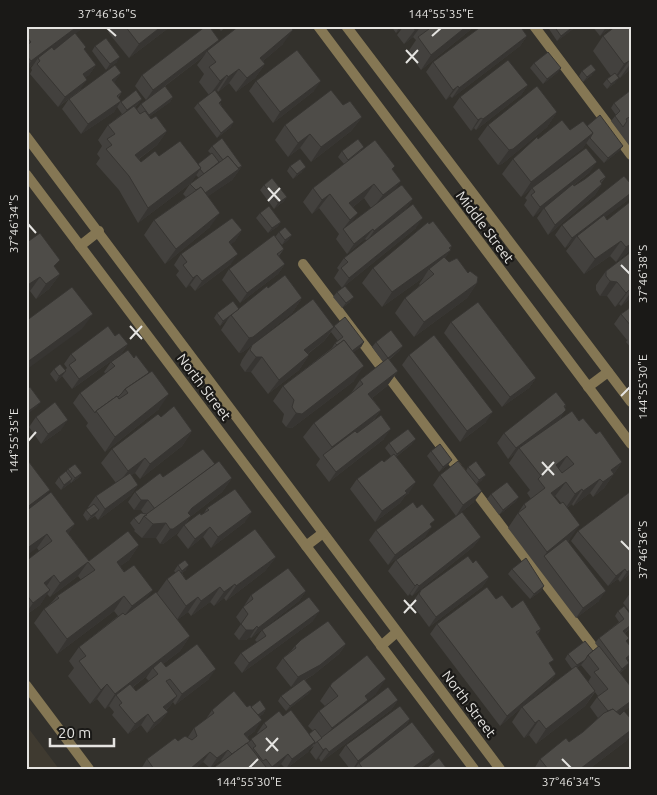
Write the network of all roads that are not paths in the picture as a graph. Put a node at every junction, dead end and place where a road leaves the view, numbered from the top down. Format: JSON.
{"nodes":[{"id":1,"x":346,"y":26,"type":"edge"},
{"id":2,"x":534,"y":26,"type":"edge"},
{"id":3,"x":321,"y":27,"type":"edge"},
{"id":4,"x":26,"y":136,"type":"edge"},
{"id":5,"x":631,"y":155,"type":"edge"},
{"id":6,"x":26,"y":174,"type":"edge"},
{"id":7,"x":99,"y":231,"type":"junction"},
{"id":8,"x":80,"y":246,"type":"junction"},
{"id":9,"x":303,"y":264,"type":"dead end"},
{"id":10,"x":608,"y":372,"type":"junction"},
{"id":11,"x":588,"y":387,"type":"junction"},
{"id":12,"x":631,"y":402,"type":"edge"},
{"id":13,"x":631,"y":444,"type":"edge"},
{"id":14,"x":323,"y":533,"type":"junction"},
{"id":15,"x":306,"y":546,"type":"junction"},
{"id":16,"x":397,"y":632,"type":"junction"},
{"id":17,"x":380,"y":646,"type":"junction"},
{"id":18,"x":607,"y":665,"type":"edge"},
{"id":19,"x":26,"y":684,"type":"edge"},
{"id":20,"x":89,"y":769,"type":"edge"},
{"id":21,"x":474,"y":769,"type":"edge"},
{"id":22,"x":500,"y":769,"type":"edge"}],
"edges":[{"from":1,"to":10,"type":"street","name":"Middle Street"},
{"from":2,"to":5,"type":"street"},
{"from":3,"to":11,"type":"street","name":"Middle Street"},
{"from":4,"to":7,"type":"street","name":"North Street"},
{"from":6,"to":8,"type":"street","name":"North Street"},
{"from":7,"to":8,"type":"street"},
{"from":7,"to":14,"type":"street","name":"North Street"},
{"from":8,"to":15,"type":"street","name":"North Street"},
{"from":9,"to":18,"type":"street"},
{"from":10,"to":11,"type":"street"},
{"from":10,"to":12,"type":"street","name":"Middle Street"},
{"from":11,"to":13,"type":"street","name":"Middle Street"},
{"from":14,"to":15,"type":"street"},
{"from":14,"to":16,"type":"street","name":"North Street"},
{"from":15,"to":17,"type":"street","name":"North Street"},
{"from":16,"to":17,"type":"street"},
{"from":16,"to":22,"type":"street","name":"North Street"},
{"from":17,"to":21,"type":"street","name":"North Street"},
{"from":19,"to":20,"type":"street"}]}
